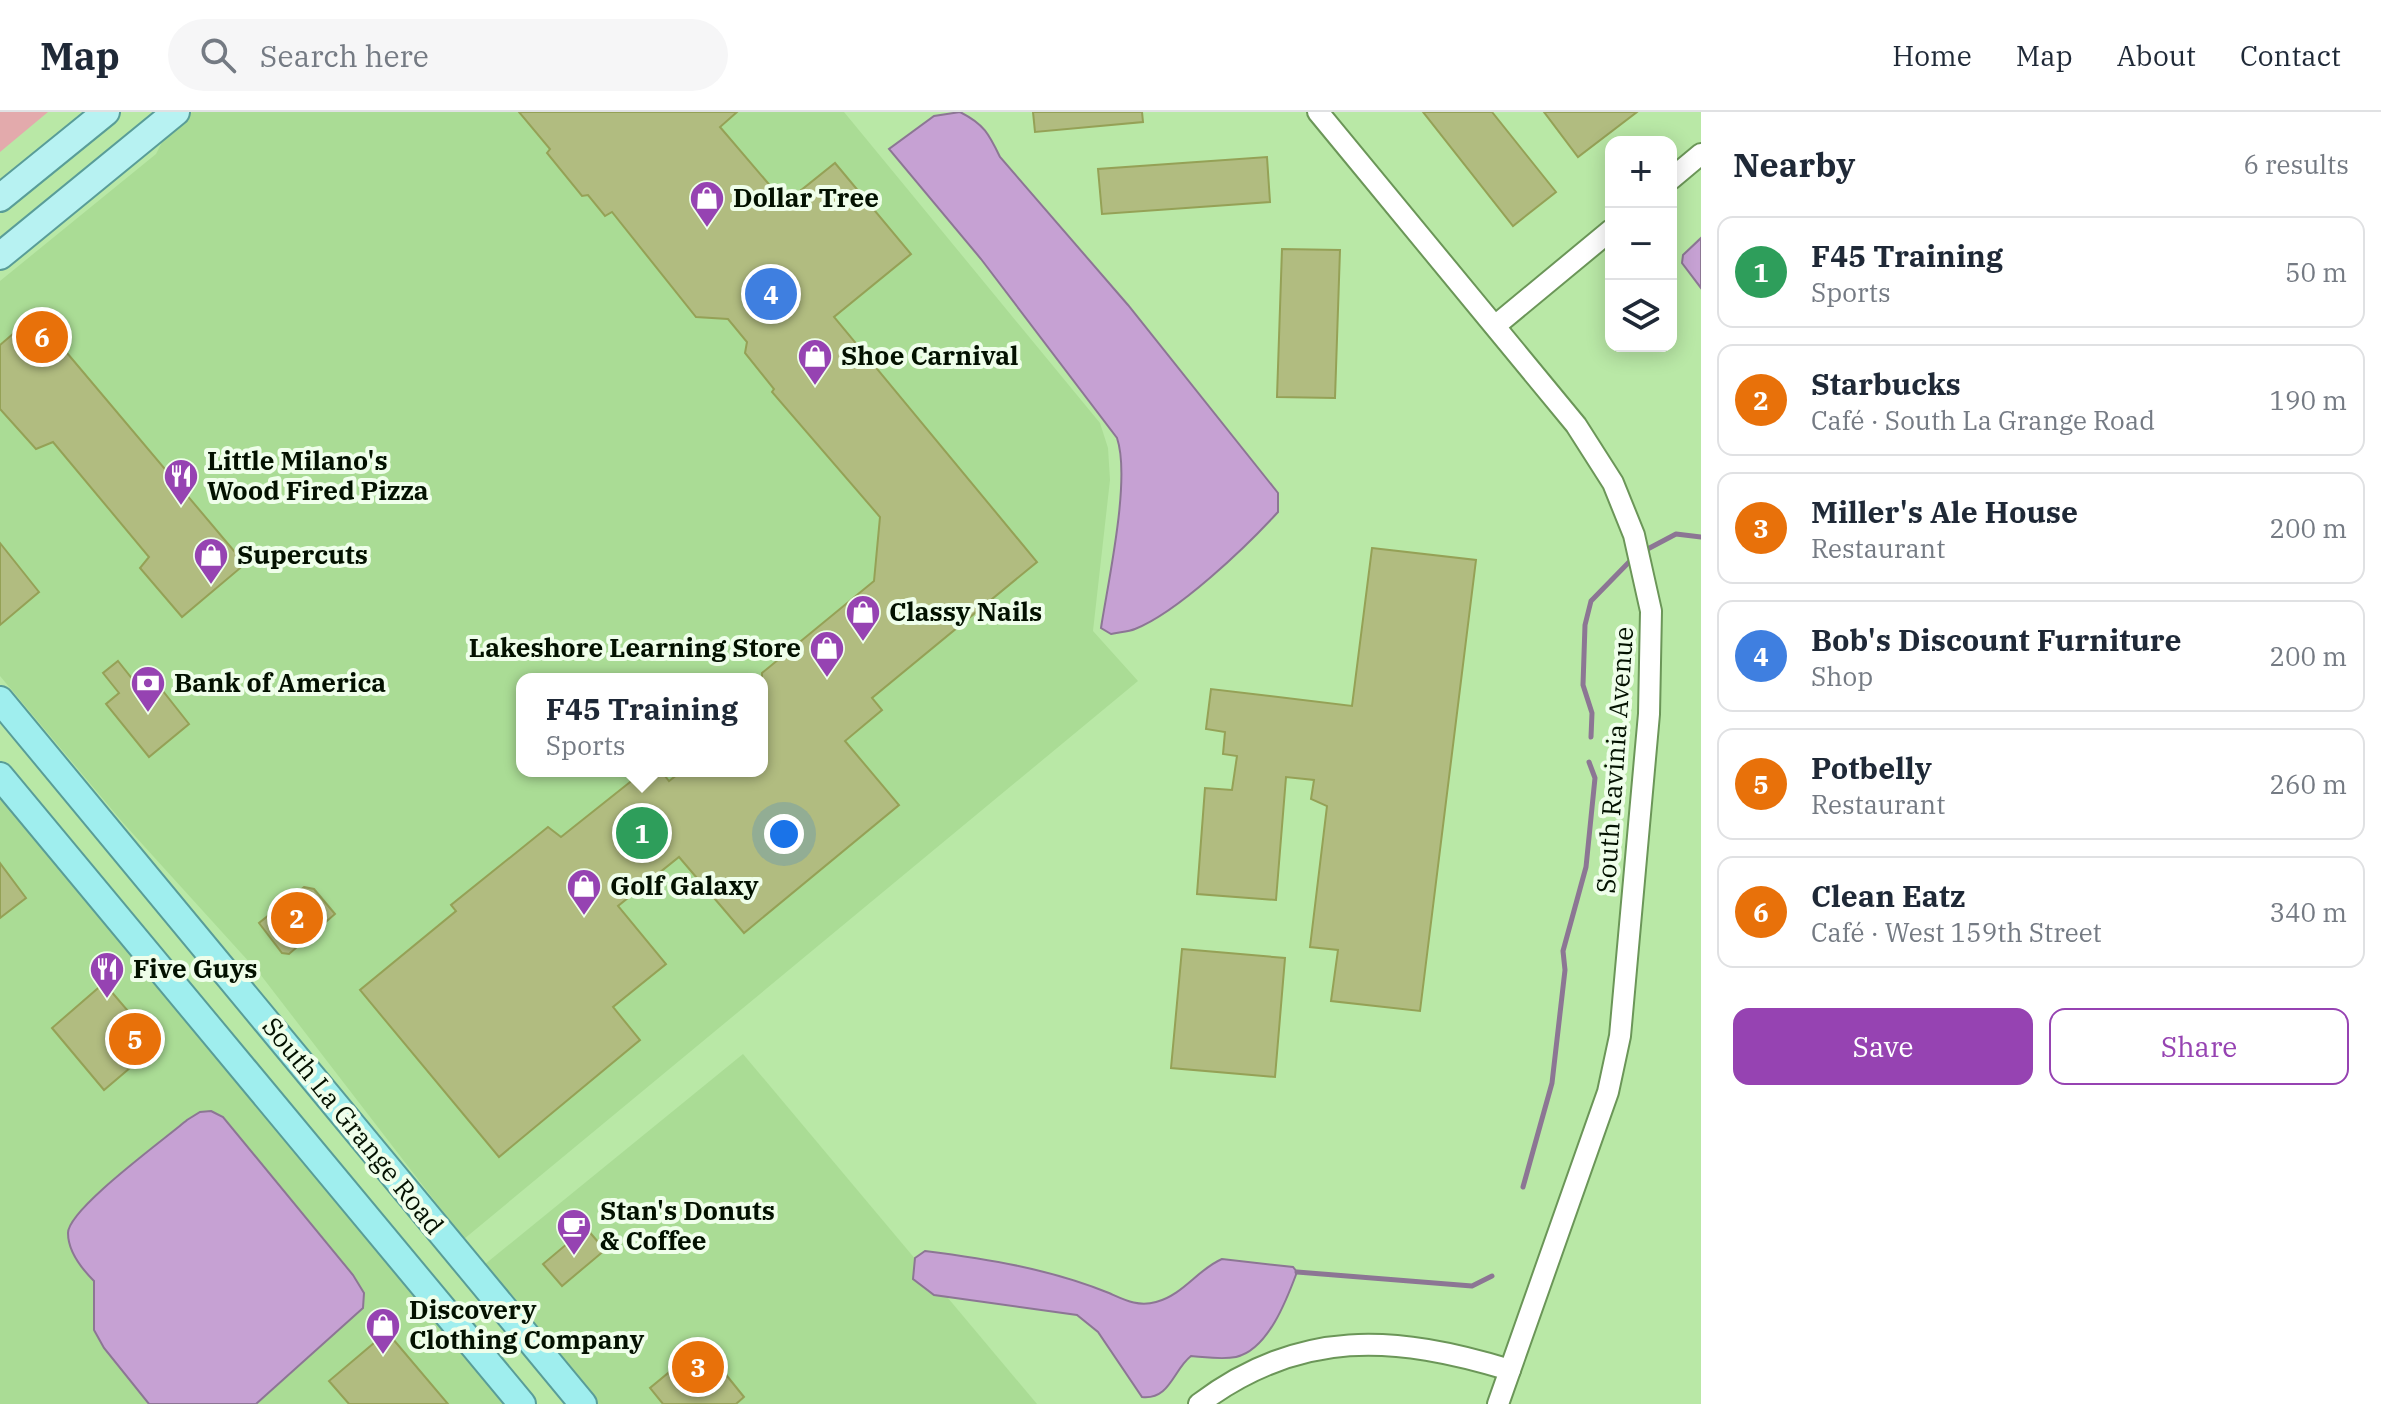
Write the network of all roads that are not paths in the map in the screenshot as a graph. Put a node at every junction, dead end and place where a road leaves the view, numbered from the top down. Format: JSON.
{"nodes":[{"id":1,"x":106,"y":112,"type":"edge"},
{"id":2,"x":176,"y":112,"type":"edge"},
{"id":3,"x":1318,"y":112,"type":"edge"},
{"id":4,"x":1701,"y":154,"type":"edge"},
{"id":5,"x":1677,"y":174,"type":"edge"},
{"id":6,"x":0,"y":198,"type":"edge"},
{"id":7,"x":1605,"y":235,"type":"edge"},
{"id":8,"x":0,"y":256,"type":"edge"},
{"id":9,"x":1495,"y":326,"type":"junction"},
{"id":10,"x":0,"y":700,"type":"edge"},
{"id":11,"x":0,"y":776,"type":"edge"},
{"id":12,"x":1510,"y":1370,"type":"junction"},
{"id":13,"x":522,"y":1404,"type":"edge"},
{"id":14,"x":583,"y":1404,"type":"edge"},
{"id":15,"x":1199,"y":1404,"type":"edge"},
{"id":16,"x":1498,"y":1404,"type":"edge"}],
"edges":[{"from":1,"to":6,"type":"main road"},
{"from":2,"to":8,"type":"main road"},
{"from":3,"to":9,"type":"street","name":"South Ravinia Avenue"},
{"from":4,"to":5,"type":"street"},
{"from":7,"to":9,"type":"street"},
{"from":9,"to":12,"type":"street","name":"South Ravinia Avenue"},
{"from":10,"to":14,"type":"highway","name":"South La Grange Road"},
{"from":11,"to":13,"type":"highway","name":"South La Grange Road"},
{"from":12,"to":15,"type":"street"},
{"from":12,"to":16,"type":"street","name":"South Ravinia Avenue"}]}
